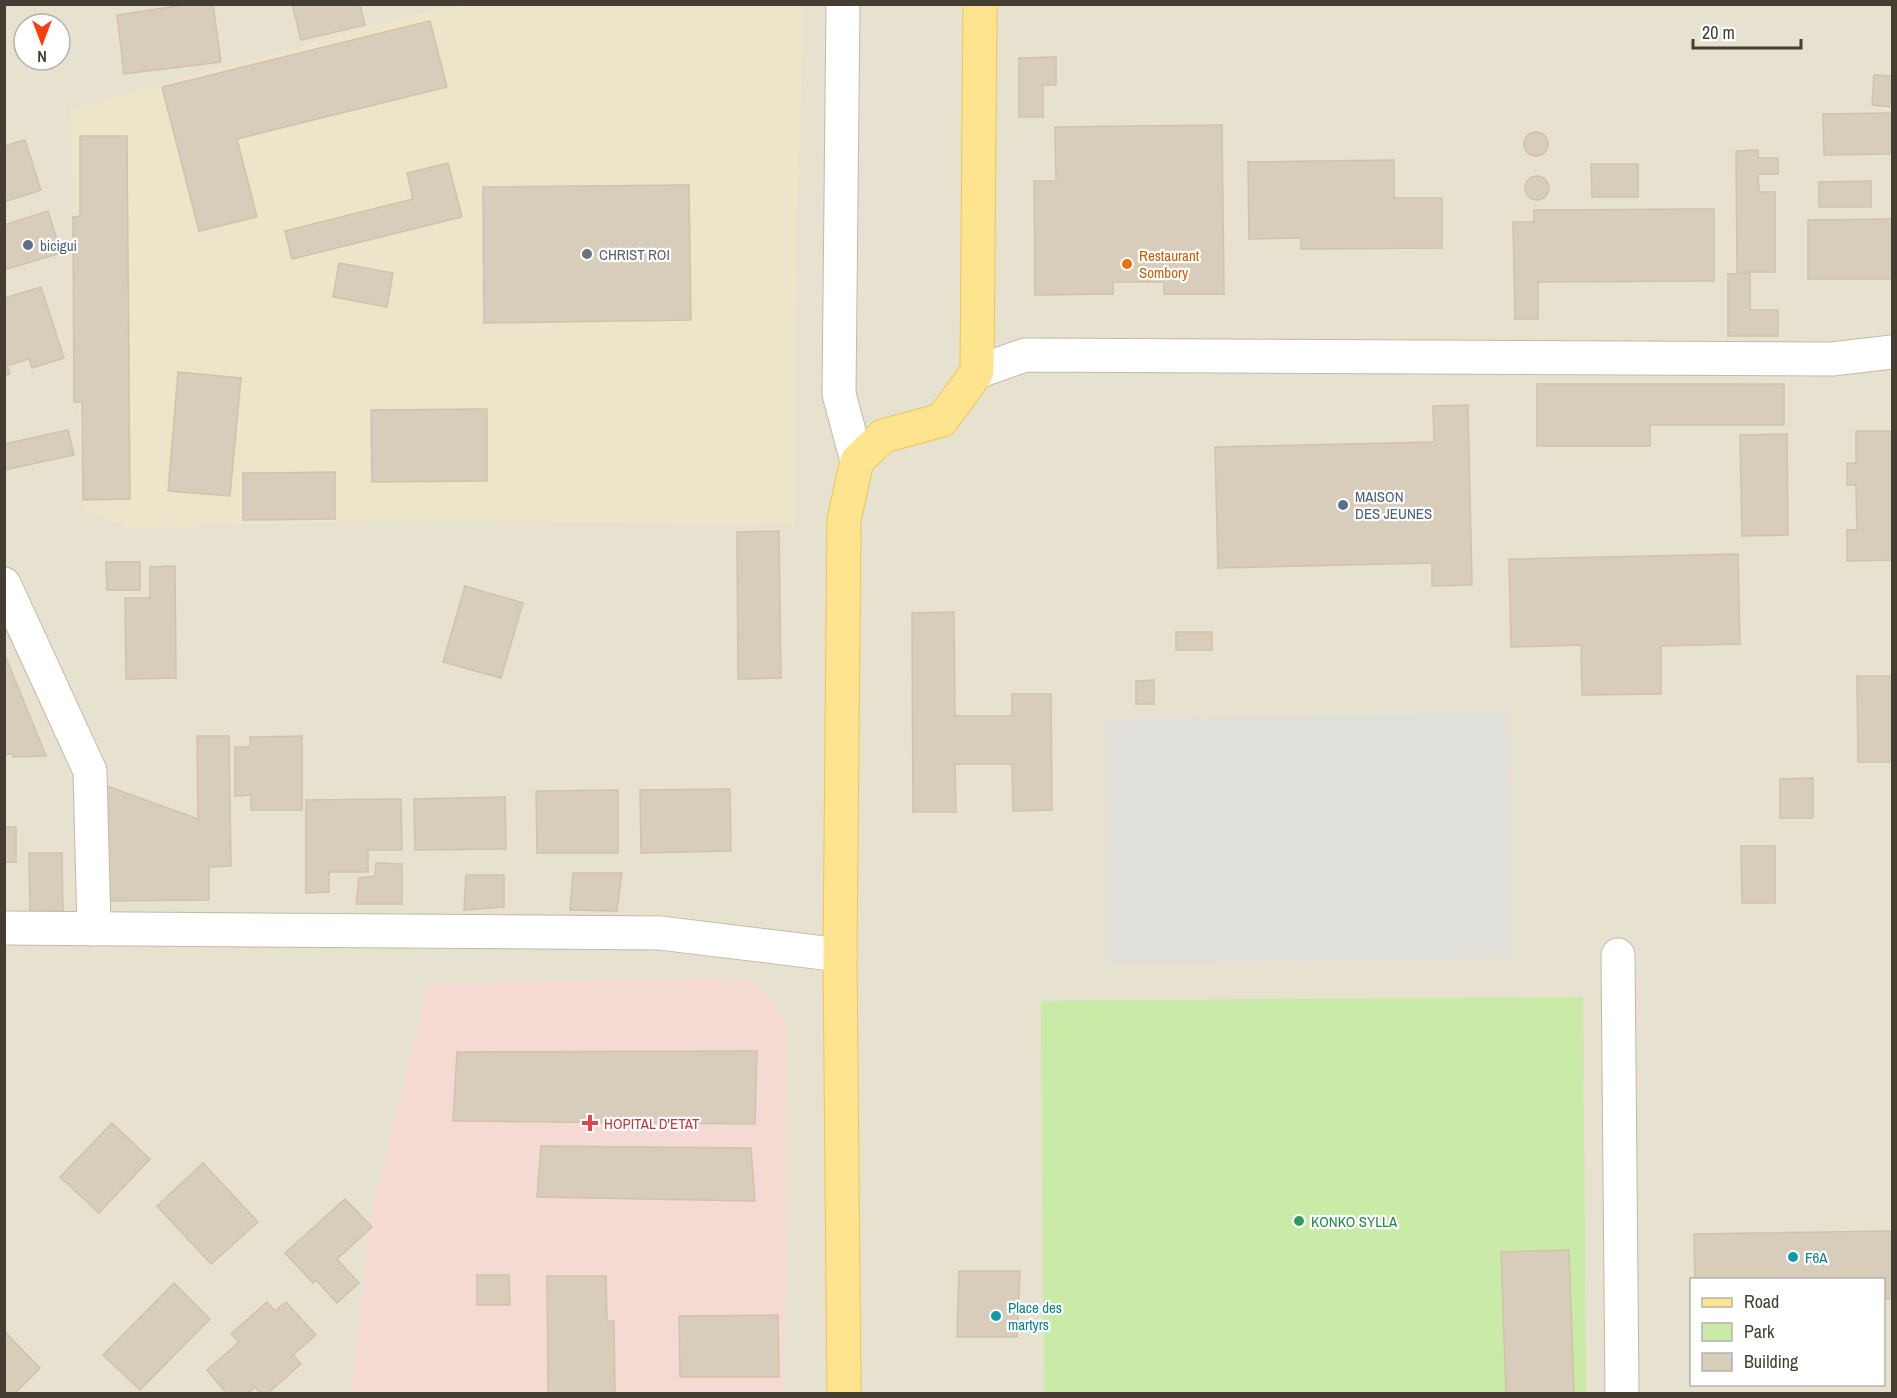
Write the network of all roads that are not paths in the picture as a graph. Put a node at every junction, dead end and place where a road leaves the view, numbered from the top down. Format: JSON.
{"nodes":[{"id":1,"x":843,"y":4,"type":"edge"},
{"id":2,"x":980,"y":4,"type":"edge"},
{"id":3,"x":1893,"y":352,"type":"edge"},
{"id":4,"x":977,"y":372,"type":"junction"},
{"id":5,"x":857,"y":461,"type":"junction"},
{"id":6,"x":4,"y":584,"type":"edge"},
{"id":7,"x":4,"y":928,"type":"edge"},
{"id":8,"x":94,"y":929,"type":"junction"},
{"id":9,"x":840,"y":955,"type":"junction"},
{"id":10,"x":1618,"y":955,"type":"dead end"},
{"id":11,"x":844,"y":1394,"type":"edge"},
{"id":12,"x":1623,"y":1394,"type":"edge"}],
"edges":[{"from":1,"to":5,"type":"street"},
{"from":2,"to":4,"type":"main road"},
{"from":3,"to":4,"type":"street"},
{"from":4,"to":5,"type":"main road"},
{"from":5,"to":9,"type":"main road"},
{"from":6,"to":8,"type":"street"},
{"from":7,"to":8,"type":"street"},
{"from":8,"to":9,"type":"street"},
{"from":9,"to":11,"type":"main road"},
{"from":10,"to":12,"type":"street"}]}
